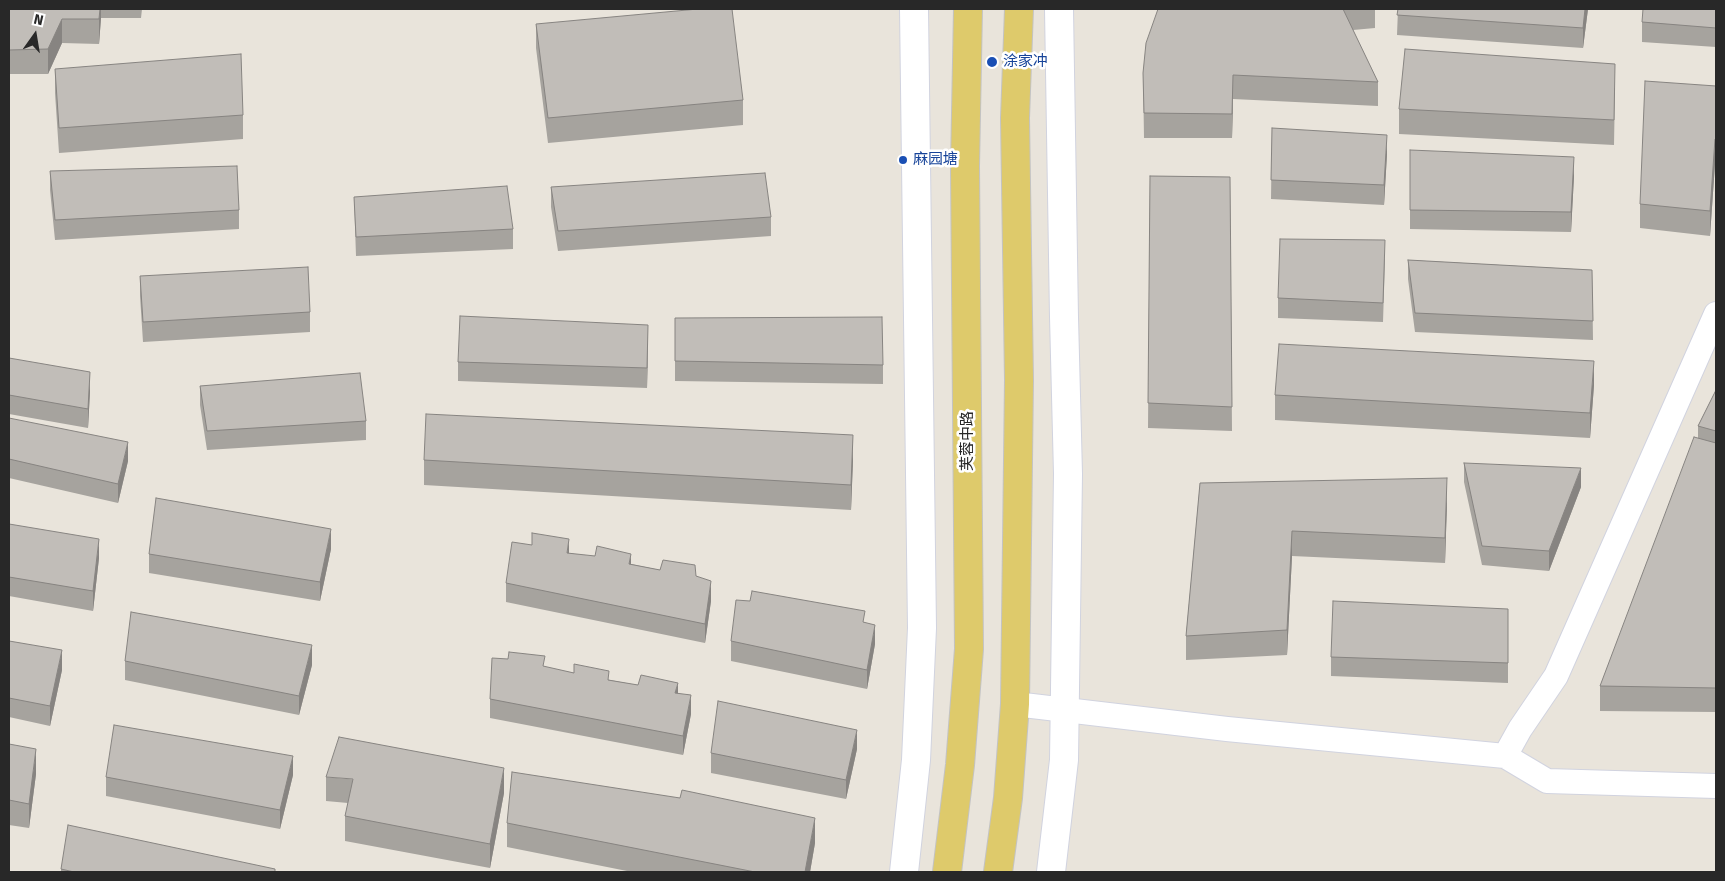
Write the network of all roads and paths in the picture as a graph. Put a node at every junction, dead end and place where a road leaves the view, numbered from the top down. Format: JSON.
{"nodes":[{"id":1,"x":914,"y":9,"type":"edge"},
{"id":2,"x":968,"y":9,"type":"edge"},
{"id":3,"x":1018,"y":9,"type":"edge"},
{"id":4,"x":1059,"y":9,"type":"edge"},
{"id":5,"x":1716,"y":314,"type":"edge"},
{"id":6,"x":1015,"y":704,"type":"junction"},
{"id":7,"x":1064,"y":710,"type":"junction"},
{"id":8,"x":1505,"y":756,"type":"junction"},
{"id":9,"x":1716,"y":786,"type":"edge"},
{"id":10,"x":904,"y":872,"type":"edge"},
{"id":11,"x":947,"y":872,"type":"edge"},
{"id":12,"x":998,"y":872,"type":"edge"},
{"id":13,"x":1051,"y":872,"type":"edge"}],
"edges":[{"from":1,"to":10,"type":"street"},
{"from":2,"to":11,"type":"main road","name":"芙蓉中路"},
{"from":3,"to":6,"type":"main road"},
{"from":4,"to":7,"type":"street"},
{"from":5,"to":8,"type":"street"},
{"from":6,"to":7,"type":"street"},
{"from":6,"to":12,"type":"main road"},
{"from":7,"to":8,"type":"street"},
{"from":7,"to":13,"type":"street"},
{"from":8,"to":9,"type":"street"}]}
